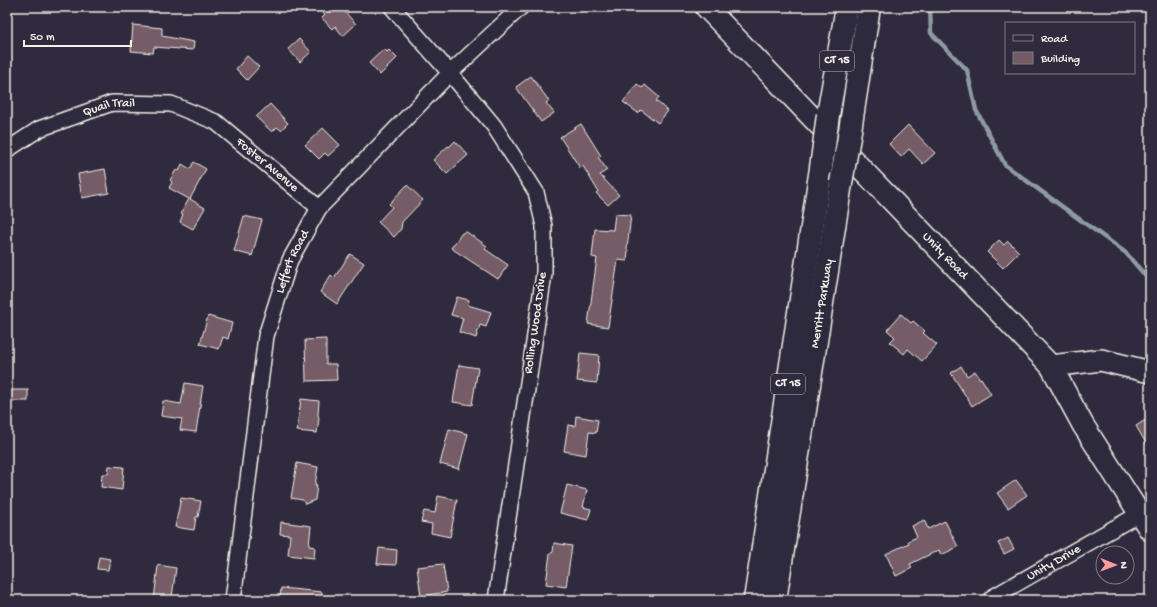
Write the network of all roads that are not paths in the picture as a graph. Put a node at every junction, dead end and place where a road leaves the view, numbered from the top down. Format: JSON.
{"nodes":[{"id":1,"x":392,"y":7,"type":"edge"},
{"id":2,"x":521,"y":7,"type":"edge"},
{"id":3,"x":706,"y":7,"type":"edge"},
{"id":4,"x":842,"y":7,"type":"edge"},
{"id":5,"x":847,"y":7,"type":"edge"},
{"id":6,"x":869,"y":7,"type":"edge"},
{"id":7,"x":839,"y":50,"type":"junction"},
{"id":8,"x":450,"y":73,"type":"junction"},
{"id":9,"x":216,"y":122,"type":"joint"},
{"id":10,"x":7,"y":150,"type":"edge"},
{"id":11,"x":320,"y":208,"type":"junction"},
{"id":12,"x":1051,"y":366,"type":"junction"},
{"id":13,"x":1150,"y":372,"type":"edge"},
{"id":14,"x":1144,"y":522,"type":"edge"},
{"id":15,"x":233,"y":600,"type":"edge"},
{"id":16,"x":496,"y":600,"type":"edge"},
{"id":17,"x":755,"y":600,"type":"edge"},
{"id":18,"x":775,"y":600,"type":"edge"},
{"id":19,"x":990,"y":600,"type":"edge"}],
"edges":[{"from":1,"to":8,"type":"street","name":"Rolling Wood Drive"},
{"from":2,"to":8,"type":"street","name":"Leffert Road"},
{"from":3,"to":12,"type":"main road","name":"Unity Road"},
{"from":4,"to":7,"type":"highway"},
{"from":5,"to":7,"type":"highway","name":"Merritt Parkway","number":"CT 15"},
{"from":6,"to":18,"type":"highway","name":"Merritt Parkway","number":"CT 15","bridge":true},
{"from":7,"to":17,"type":"highway","name":"Merritt Parkway","number":"CT 15","bridge":true},
{"from":8,"to":11,"type":"street","name":"Leffert Road"},
{"from":8,"to":16,"type":"street","name":"Rolling Wood Drive"},
{"from":9,"to":10,"type":"street","name":"Quail Trail"},
{"from":9,"to":11,"type":"street","name":"Foster Avenue"},
{"from":11,"to":15,"type":"street","name":"Leffert Road"},
{"from":12,"to":13,"type":"main road"},
{"from":12,"to":14,"type":"main road","name":"Unity Road"},
{"from":14,"to":19,"type":"street","name":"Unity Drive"}]}
